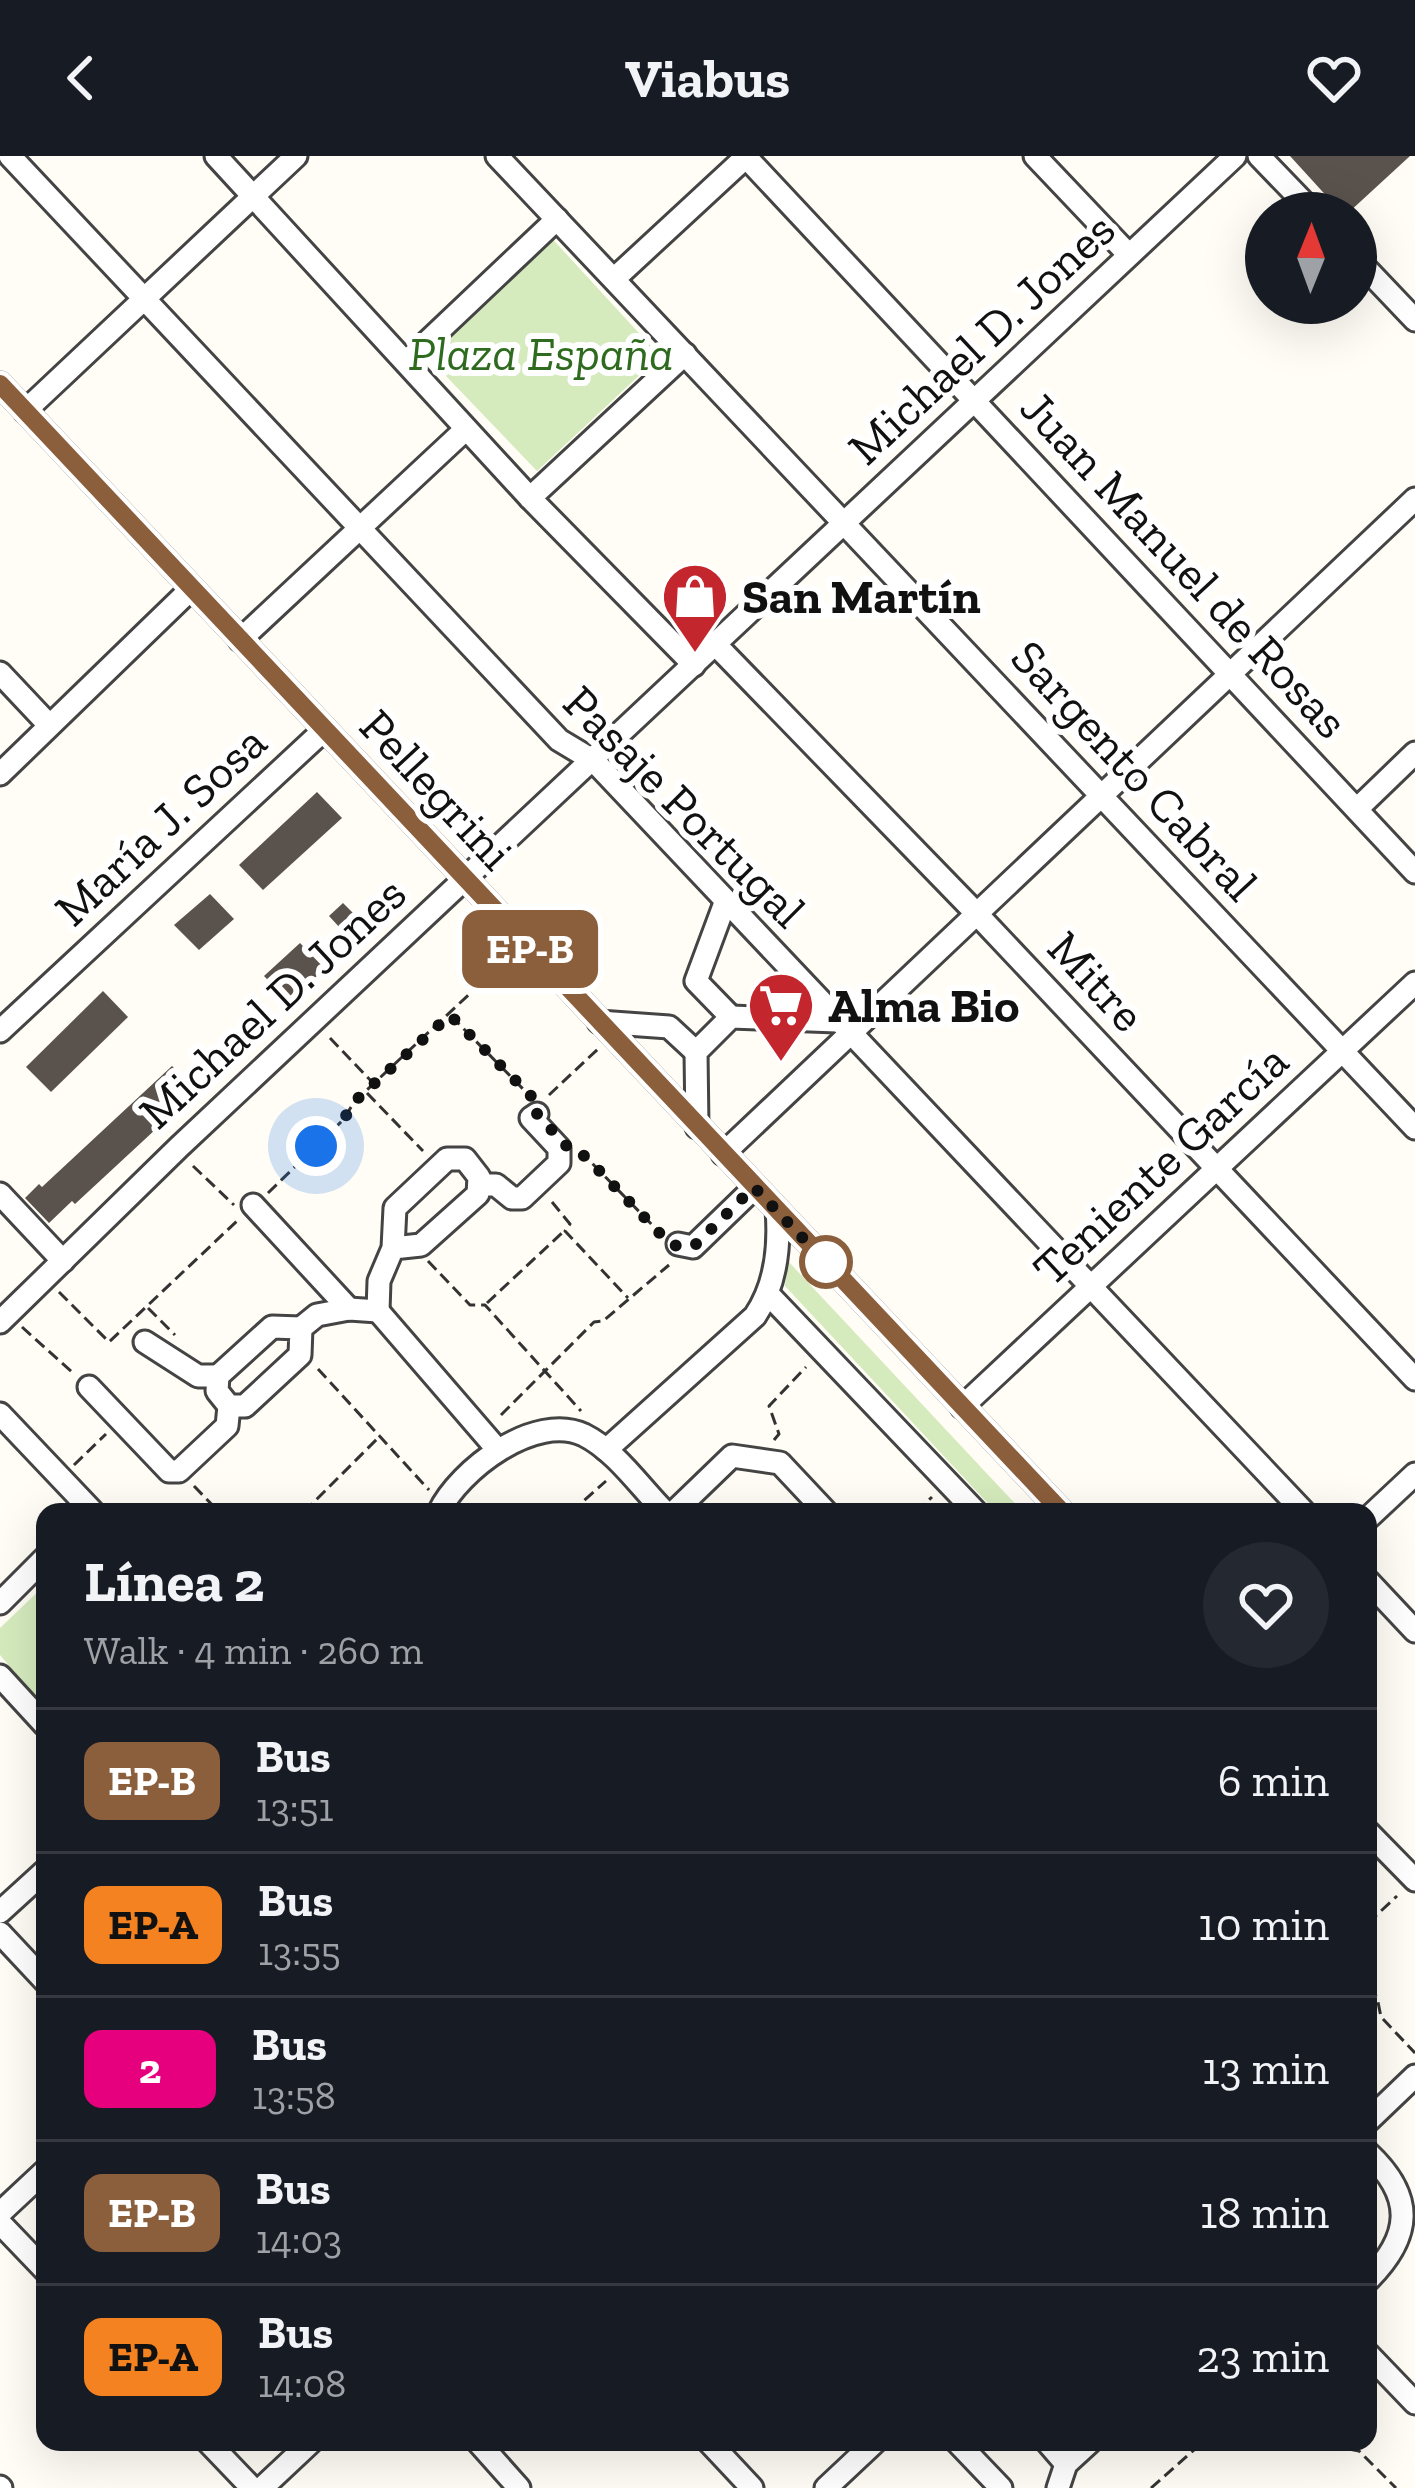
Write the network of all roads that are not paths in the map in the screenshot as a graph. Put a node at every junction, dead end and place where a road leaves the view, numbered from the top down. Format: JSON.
{"nodes":[{"id":1,"x":10,"y":156,"type":"edge"},
{"id":2,"x":216,"y":156,"type":"edge"},
{"id":3,"x":296,"y":156,"type":"edge"},
{"id":4,"x":497,"y":156,"type":"edge"},
{"id":5,"x":746,"y":156,"type":"edge"},
{"id":6,"x":1035,"y":156,"type":"edge"},
{"id":7,"x":1235,"y":156,"type":"edge"},
{"id":8,"x":1259,"y":156,"type":"edge"},
{"id":9,"x":1293,"y":192,"type":"edge"},
{"id":10,"x":253,"y":196,"type":"junction"},
{"id":11,"x":556,"y":219,"type":"junction"},
{"id":12,"x":1129,"y":255,"type":"junction"},
{"id":13,"x":614,"y":279,"type":"junction"},
{"id":14,"x":1377,"y":280,"type":"edge"},
{"id":15,"x":144,"y":297,"type":"junction"},
{"id":16,"x":1415,"y":320,"type":"edge"},
{"id":17,"x":685,"y":354,"type":"junction"},
{"id":18,"x":406,"y":362,"type":"junction"},
{"id":19,"x":0,"y":384,"type":"edge"},
{"id":20,"x":976,"y":401,"type":"junction"},
{"id":21,"x":25,"y":411,"type":"junction"},
{"id":22,"x":466,"y":429,"type":"junction"},
{"id":23,"x":530,"y":498,"type":"junction"},
{"id":24,"x":1415,"y":500,"type":"edge"},
{"id":25,"x":844,"y":524,"type":"junction"},
{"id":26,"x":359,"y":526,"type":"junction"},
{"id":27,"x":191,"y":589,"type":"junction"},
{"id":28,"x":240,"y":640,"type":"junction"},
{"id":29,"x":715,"y":644,"type":"junction"},
{"id":30,"x":694,"y":665,"type":"junction"},
{"id":31,"x":1229,"y":673,"type":"junction"},
{"id":32,"x":0,"y":674,"type":"edge"},
{"id":33,"x":49,"y":725,"type":"junction"},
{"id":34,"x":324,"y":730,"type":"junction"},
{"id":35,"x":1415,"y":752,"type":"edge"},
{"id":36,"x":594,"y":761,"type":"junction"},
{"id":37,"x":0,"y":774,"type":"edge"},
{"id":38,"x":1101,"y":794,"type":"junction"},
{"id":39,"x":1357,"y":808,"type":"junction"},
{"id":40,"x":1415,"y":872,"type":"edge"},
{"id":41,"x":464,"y":880,"type":"junction"},
{"id":42,"x":725,"y":902,"type":"junction"},
{"id":43,"x":975,"y":912,"type":"junction"},
{"id":44,"x":1415,"y":982,"type":"edge"},
{"id":45,"x":731,"y":1017,"type":"junction"},
{"id":46,"x":605,"y":1028,"type":"junction"},
{"id":47,"x":843,"y":1028,"type":"junction"},
{"id":48,"x":0,"y":1031,"type":"edge"},
{"id":49,"x":1342,"y":1051,"type":"junction"},
{"id":50,"x":696,"y":1052,"type":"junction"},
{"id":51,"x":537,"y":1114,"type":"dead end"},
{"id":52,"x":698,"y":1127,"type":"junction"},
{"id":53,"x":1415,"y":1128,"type":"edge"},
{"id":54,"x":723,"y":1154,"type":"junction"},
{"id":55,"x":1216,"y":1169,"type":"junction"},
{"id":56,"x":479,"y":1185,"type":"junction"},
{"id":57,"x":754,"y":1187,"type":"junction"},
{"id":58,"x":0,"y":1194,"type":"edge"},
{"id":59,"x":254,"y":1205,"type":"road end"},
{"id":60,"x":777,"y":1210,"type":"junction"},
{"id":61,"x":675,"y":1244,"type":"road end"},
{"id":62,"x":393,"y":1248,"type":"junction"},
{"id":63,"x":63,"y":1261,"type":"junction"},
{"id":64,"x":1090,"y":1287,"type":"junction"},
{"id":65,"x":769,"y":1295,"type":"junction"},
{"id":66,"x":349,"y":1309,"type":"junction"},
{"id":67,"x":378,"y":1311,"type":"junction"},
{"id":68,"x":0,"y":1322,"type":"edge"},
{"id":69,"x":301,"y":1328,"type":"junction"},
{"id":70,"x":146,"y":1342,"type":"dead end"},
{"id":71,"x":218,"y":1376,"type":"junction"},
{"id":72,"x":1415,"y":1379,"type":"edge"},
{"id":73,"x":89,"y":1387,"type":"dead end"},
{"id":74,"x":229,"y":1406,"type":"junction"},
{"id":75,"x":962,"y":1407,"type":"junction"},
{"id":76,"x":0,"y":1414,"type":"edge"},
{"id":77,"x":496,"y":1449,"type":"junction"},
{"id":78,"x":614,"y":1458,"type":"junction"},
{"id":79,"x":1415,"y":1474,"type":"edge"},
{"id":80,"x":84,"y":1503,"type":"edge"},
{"id":81,"x":446,"y":1503,"type":"edge"},
{"id":82,"x":660,"y":1503,"type":"edge"},
{"id":83,"x":679,"y":1503,"type":"edge"},
{"id":84,"x":818,"y":1503,"type":"edge"},
{"id":85,"x":967,"y":1503,"type":"edge"},
{"id":86,"x":1053,"y":1503,"type":"edge"},
{"id":87,"x":1295,"y":1503,"type":"edge"},
{"id":88,"x":1377,"y":1509,"type":"edge"},
{"id":89,"x":36,"y":1567,"type":"edge"},
{"id":90,"x":1377,"y":1591,"type":"edge"},
{"id":91,"x":0,"y":1603,"type":"edge"},
{"id":92,"x":1415,"y":1631,"type":"edge"},
{"id":93,"x":0,"y":1676,"type":"edge"},
{"id":94,"x":36,"y":1715,"type":"edge"},
{"id":95,"x":1377,"y":1845,"type":"edge"},
{"id":96,"x":36,"y":1879,"type":"edge"},
{"id":97,"x":1407,"y":1887,"type":"edge"},
{"id":98,"x":0,"y":1912,"type":"edge"},
{"id":99,"x":0,"y":1933,"type":"edge"},
{"id":100,"x":36,"y":1971,"type":"edge"},
{"id":101,"x":1415,"y":2077,"type":"edge"},
{"id":102,"x":1377,"y":2113,"type":"edge"},
{"id":103,"x":1377,"y":2161,"type":"edge"},
{"id":104,"x":36,"y":2179,"type":"edge"},
{"id":105,"x":0,"y":2212,"type":"edge"},
{"id":106,"x":0,"y":2222,"type":"edge"},
{"id":107,"x":1408,"y":2226,"type":"edge"},
{"id":108,"x":36,"y":2260,"type":"edge"},
{"id":109,"x":1377,"y":2271,"type":"edge"},
{"id":110,"x":1377,"y":2363,"type":"edge"},
{"id":111,"x":1415,"y":2403,"type":"edge"},
{"id":112,"x":217,"y":2451,"type":"edge"},
{"id":113,"x":301,"y":2451,"type":"edge"},
{"id":114,"x":486,"y":2451,"type":"edge"},
{"id":115,"x":717,"y":2451,"type":"edge"},
{"id":116,"x":865,"y":2451,"type":"edge"},
{"id":117,"x":966,"y":2451,"type":"edge"},
{"id":118,"x":1055,"y":2451,"type":"edge"},
{"id":119,"x":1080,"y":2451,"type":"edge"},
{"id":120,"x":1066,"y":2464,"type":"junction"},
{"id":121,"x":252,"y":2488,"type":"edge"},
{"id":122,"x":262,"y":2488,"type":"edge"},
{"id":123,"x":520,"y":2488,"type":"edge"},
{"id":124,"x":752,"y":2488,"type":"edge"},
{"id":125,"x":826,"y":2488,"type":"edge"},
{"id":126,"x":1001,"y":2488,"type":"edge"},
{"id":127,"x":1058,"y":2488,"type":"edge"}],
"edges":[{"from":1,"to":15,"type":"street","name":"Pasaje Portugal"},
{"from":2,"to":10,"type":"street"},
{"from":3,"to":10,"type":"street"},
{"from":4,"to":11,"type":"street","name":"Sargento Cabral"},
{"from":5,"to":13,"type":"street"},
{"from":5,"to":20,"type":"street","name":"Juan Manuel de Rosas"},
{"from":6,"to":12,"type":"street"},
{"from":7,"to":12,"type":"street","name":"Michael D. Jones"},
{"from":8,"to":9,"type":"street"},
{"from":10,"to":15,"type":"street"},
{"from":10,"to":18,"type":"street"},
{"from":11,"to":13,"type":"street","name":"Sargento Cabral"},
{"from":11,"to":18,"type":"street"},
{"from":12,"to":20,"type":"street","name":"Michael D. Jones"},
{"from":13,"to":17,"type":"street","name":"Sargento Cabral"},
{"from":14,"to":16,"type":"street"},
{"from":15,"to":21,"type":"street"},
{"from":15,"to":26,"type":"street","name":"Pasaje Portugal"},
{"from":17,"to":23,"type":"street"},
{"from":17,"to":25,"type":"street","name":"Sargento Cabral"},
{"from":18,"to":22,"type":"street"},
{"from":19,"to":21,"type":"street","name":"Pellegrini"},
{"from":20,"to":25,"type":"street","name":"Michael D. Jones"},
{"from":20,"to":31,"type":"street","name":"Juan Manuel de Rosas"},
{"from":21,"to":27,"type":"street","name":"Pellegrini"},
{"from":22,"to":23,"type":"street"},
{"from":22,"to":26,"type":"street"},
{"from":23,"to":30,"type":"street"},
{"from":24,"to":31,"type":"street"},
{"from":25,"to":29,"type":"street","name":"Michael D. Jones"},
{"from":25,"to":38,"type":"street","name":"Sargento Cabral"},
{"from":26,"to":28,"type":"street"},
{"from":26,"to":36,"type":"street","name":"Pasaje Portugal"},
{"from":27,"to":28,"type":"street","name":"Pellegrini"},
{"from":27,"to":33,"type":"street"},
{"from":28,"to":34,"type":"street","name":"Pellegrini"},
{"from":29,"to":30,"type":"street","name":"Michael D. Jones"},
{"from":29,"to":43,"type":"street","name":"Mitre"},
{"from":30,"to":36,"type":"street","name":"Michael D. Jones"},
{"from":31,"to":38,"type":"street"},
{"from":31,"to":39,"type":"street","name":"Juan Manuel de Rosas"},
{"from":32,"to":33,"type":"street"},
{"from":33,"to":37,"type":"street"},
{"from":34,"to":41,"type":"street","name":"Pellegrini"},
{"from":34,"to":48,"type":"street","name":"María J. Sosa"},
{"from":35,"to":39,"type":"street"},
{"from":36,"to":41,"type":"street","name":"Michael D. Jones"},
{"from":36,"to":42,"type":"street","name":"Pasaje Portugal"},
{"from":38,"to":43,"type":"street"},
{"from":38,"to":49,"type":"street","name":"Sargento Cabral"},
{"from":39,"to":40,"type":"street","name":"Juan Manuel de Rosas"},
{"from":41,"to":46,"type":"street","name":"Pellegrini"},
{"from":41,"to":63,"type":"street","name":"Michael D. Jones"},
{"from":42,"to":45,"type":"street"},
{"from":42,"to":47,"type":"street","name":"Pasaje Portugal"},
{"from":43,"to":47,"type":"street"},
{"from":43,"to":55,"type":"street","name":"Mitre"},
{"from":44,"to":49,"type":"street","name":"Teniente García"},
{"from":45,"to":47,"type":"street"},
{"from":45,"to":50,"type":"street"},
{"from":46,"to":50,"type":"street"},
{"from":46,"to":52,"type":"street","name":"Pellegrini"},
{"from":47,"to":54,"type":"street"},
{"from":47,"to":64,"type":"street","name":"Pasaje Portugal"},
{"from":49,"to":53,"type":"street","name":"Sargento Cabral"},
{"from":49,"to":55,"type":"street","name":"Teniente García"},
{"from":50,"to":52,"type":"street"},
{"from":51,"to":56,"type":"street"},
{"from":52,"to":54,"type":"street","name":"Pellegrini"},
{"from":54,"to":57,"type":"street","name":"Pellegrini"},
{"from":55,"to":64,"type":"street","name":"Teniente García"},
{"from":55,"to":72,"type":"street","name":"Mitre"},
{"from":56,"to":62,"type":"street"},
{"from":56,"to":62,"type":"street"},
{"from":57,"to":60,"type":"street","name":"Pellegrini"},
{"from":57,"to":61,"type":"street"},
{"from":58,"to":63,"type":"street"},
{"from":59,"to":66,"type":"street"},
{"from":60,"to":65,"type":"street"},
{"from":60,"to":75,"type":"street","name":"Pellegrini"},
{"from":62,"to":67,"type":"street"},
{"from":63,"to":68,"type":"street","name":"Michael D. Jones"},
{"from":64,"to":75,"type":"street","name":"Teniente García"},
{"from":64,"to":87,"type":"street","name":"Pasaje Portugal"},
{"from":65,"to":78,"type":"street"},
{"from":65,"to":85,"type":"street"},
{"from":66,"to":67,"type":"street"},
{"from":66,"to":69,"type":"street"},
{"from":67,"to":77,"type":"street"},
{"from":69,"to":71,"type":"street"},
{"from":69,"to":74,"type":"street"},
{"from":70,"to":71,"type":"street"},
{"from":71,"to":74,"type":"street"},
{"from":73,"to":74,"type":"street"},
{"from":75,"to":86,"type":"street","name":"Pellegrini"},
{"from":76,"to":80,"type":"street"},
{"from":77,"to":78,"type":"street"},
{"from":77,"to":81,"type":"street"},
{"from":78,"to":82,"type":"street"},
{"from":79,"to":88,"type":"street"},
{"from":83,"to":84,"type":"street"},
{"from":89,"to":91,"type":"street"},
{"from":90,"to":92,"type":"street"},
{"from":93,"to":94,"type":"street"},
{"from":95,"to":97,"type":"street"},
{"from":96,"to":98,"type":"street"},
{"from":99,"to":100,"type":"street"},
{"from":101,"to":102,"type":"street"},
{"from":103,"to":107,"type":"street"},
{"from":104,"to":105,"type":"street"},
{"from":106,"to":108,"type":"street"},
{"from":107,"to":109,"type":"street"},
{"from":110,"to":111,"type":"street"},
{"from":112,"to":121,"type":"street"},
{"from":113,"to":122,"type":"street"},
{"from":114,"to":123,"type":"street"},
{"from":115,"to":124,"type":"street"},
{"from":116,"to":125,"type":"street"},
{"from":117,"to":126,"type":"street"},
{"from":118,"to":120,"type":"street"},
{"from":119,"to":120,"type":"street"},
{"from":120,"to":127,"type":"street"}]}
